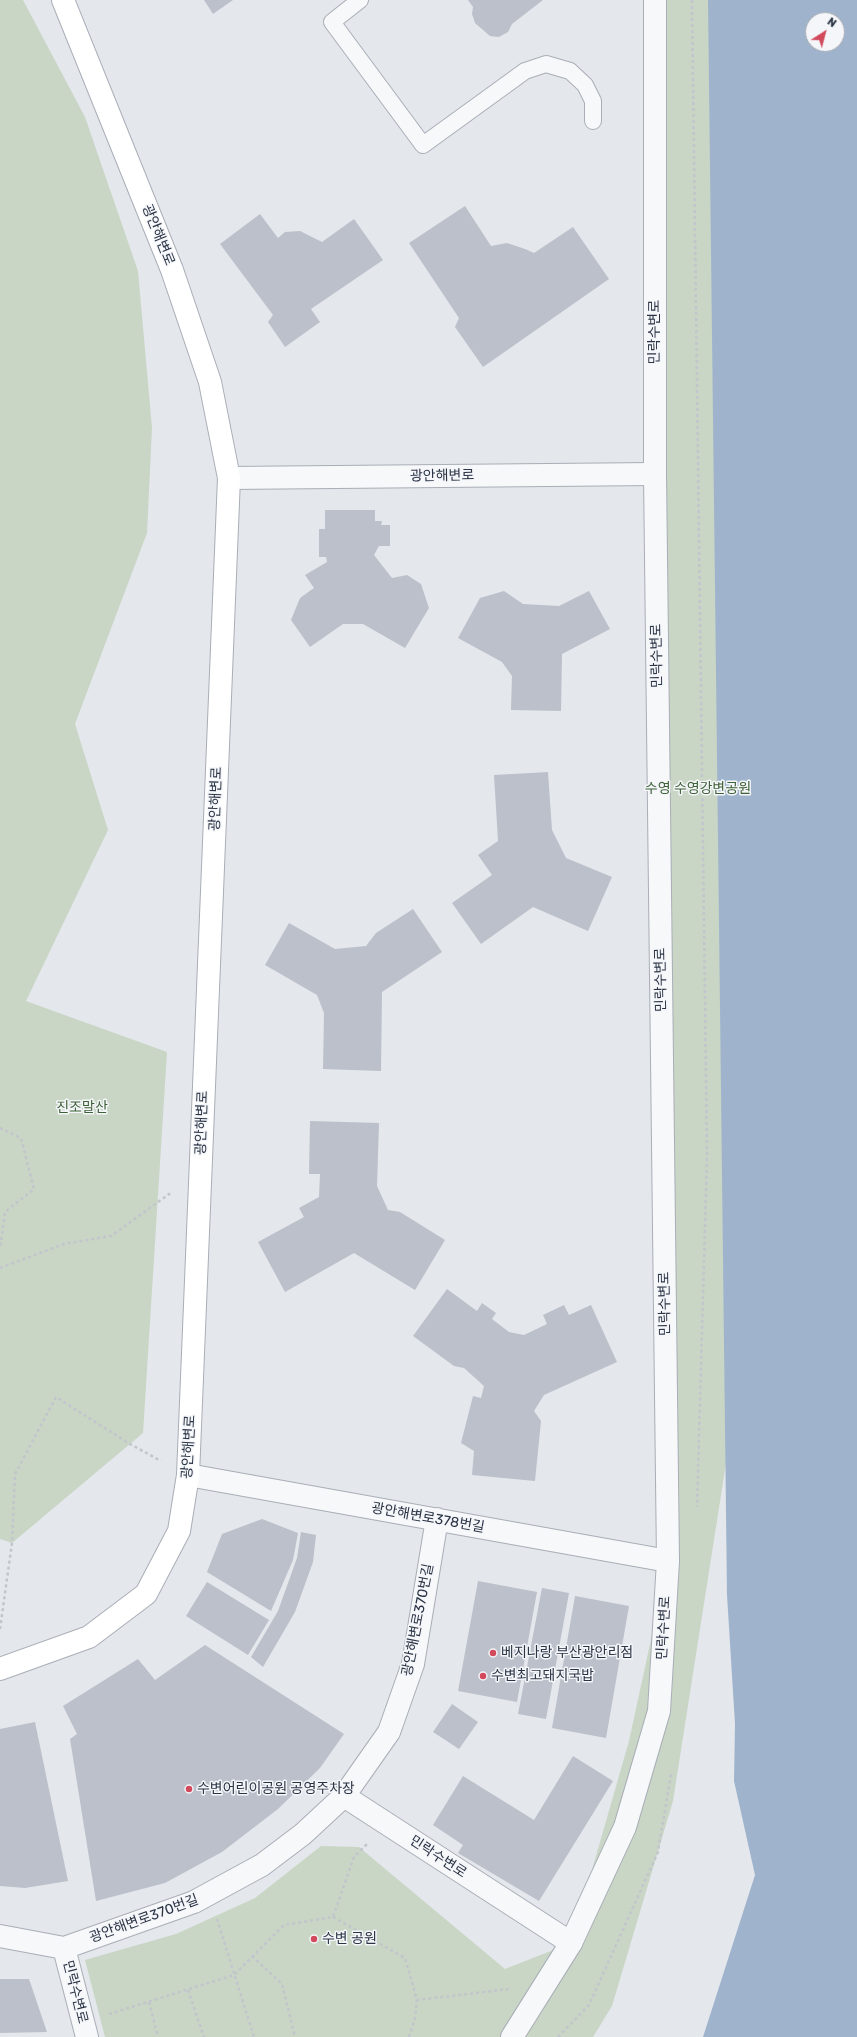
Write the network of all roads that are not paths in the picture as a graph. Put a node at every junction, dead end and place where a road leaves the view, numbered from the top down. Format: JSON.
{"nodes":[{"id":1,"x":63,"y":0,"type":"edge"},
{"id":2,"x":360,"y":0,"type":"edge"},
{"id":3,"x":655,"y":0,"type":"edge"},
{"id":4,"x":593,"y":121,"type":"dead end"},
{"id":5,"x":655,"y":474,"type":"junction"},
{"id":6,"x":229,"y":478,"type":"junction"},
{"id":7,"x":188,"y":1475,"type":"junction"},
{"id":8,"x":437,"y":1520,"type":"junction"},
{"id":9,"x":668,"y":1561,"type":"junction"},
{"id":10,"x":0,"y":1669,"type":"edge"},
{"id":11,"x":344,"y":1796,"type":"junction"},
{"id":12,"x":0,"y":1936,"type":"edge"},
{"id":13,"x":571,"y":1943,"type":"junction"},
{"id":14,"x":64,"y":1948,"type":"junction"},
{"id":15,"x":87,"y":2037,"type":"edge"},
{"id":16,"x":512,"y":2037,"type":"edge"}],
"edges":[{"from":1,"to":6,"type":"main road","name":"광안해변로"},
{"from":2,"to":4,"type":"lane"},
{"from":3,"to":5,"type":"street","name":"민락수변로"},
{"from":5,"to":6,"type":"street","name":"광안해변로"},
{"from":5,"to":9,"type":"street","name":"민락수변로"},
{"from":6,"to":7,"type":"main road","name":"광안해변로"},
{"from":7,"to":8,"type":"street","name":"광안해변로378번길"},
{"from":7,"to":10,"type":"main road","name":"광안해변로"},
{"from":8,"to":9,"type":"street","name":"광안해변로378번길"},
{"from":8,"to":11,"type":"street","name":"광안해변로370번길"},
{"from":9,"to":13,"type":"street","name":"민락수변로"},
{"from":11,"to":13,"type":"street","name":"민락수변로"},
{"from":11,"to":14,"type":"street","name":"광안해변로370번길"},
{"from":12,"to":14,"type":"street"},
{"from":13,"to":16,"type":"street","name":"민락수변로"},
{"from":14,"to":15,"type":"street","name":"민락수변로"}]}
